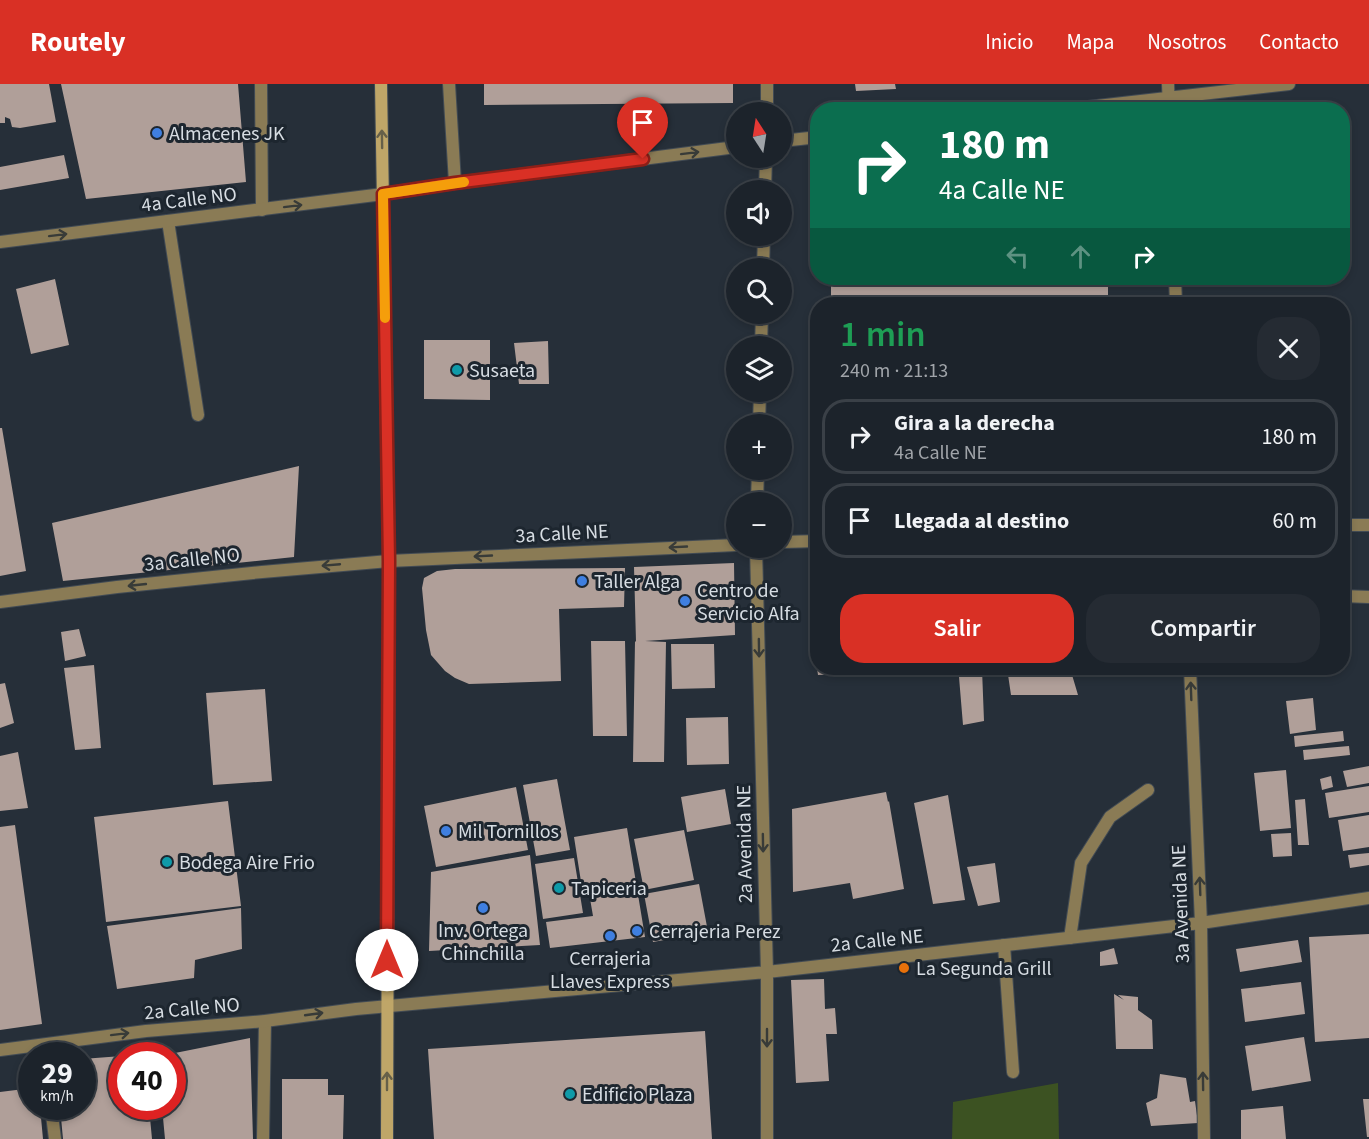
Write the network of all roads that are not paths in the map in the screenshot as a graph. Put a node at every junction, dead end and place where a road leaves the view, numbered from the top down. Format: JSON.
{"nodes":[{"id":1,"x":261,"y":84,"type":"edge"},
{"id":2,"x":381,"y":84,"type":"edge"},
{"id":3,"x":449,"y":84,"type":"edge"},
{"id":4,"x":767,"y":84,"type":"edge"},
{"id":5,"x":1168,"y":84,"type":"edge"},
{"id":6,"x":1289,"y":84,"type":"edge"},
{"id":7,"x":767,"y":102,"type":"edge"},
{"id":8,"x":1169,"y":102,"type":"edge"},
{"id":9,"x":1181,"y":102,"type":"edge"},
{"id":10,"x":810,"y":138,"type":"edge"},
{"id":11,"x":792,"y":140,"type":"edge"},
{"id":12,"x":726,"y":148,"type":"edge"},
{"id":13,"x":455,"y":183,"type":"junction"},
{"id":14,"x":383,"y":194,"type":"junction"},
{"id":15,"x":262,"y":210,"type":"junction"},
{"id":16,"x":168,"y":221,"type":"junction"},
{"id":17,"x":0,"y":242,"type":"edge"},
{"id":18,"x":198,"y":415,"type":"dead end"},
{"id":19,"x":1350,"y":525,"type":"edge"},
{"id":20,"x":1369,"y":525,"type":"edge"},
{"id":21,"x":810,"y":541,"type":"edge"},
{"id":22,"x":792,"y":542,"type":"edge"},
{"id":23,"x":726,"y":544,"type":"edge"},
{"id":24,"x":756,"y":558,"type":"edge"},
{"id":25,"x":389,"y":561,"type":"junction"},
{"id":26,"x":1350,"y":596,"type":"edge"},
{"id":27,"x":1369,"y":597,"type":"edge"},
{"id":28,"x":0,"y":602,"type":"edge"},
{"id":29,"x":1190,"y":675,"type":"edge"},
{"id":30,"x":1148,"y":790,"type":"dead end"},
{"id":31,"x":1369,"y":898,"type":"edge"},
{"id":32,"x":1201,"y":923,"type":"junction"},
{"id":33,"x":1070,"y":938,"type":"junction"},
{"id":34,"x":1004,"y":945,"type":"junction"},
{"id":35,"x":767,"y":972,"type":"junction"},
{"id":36,"x":387,"y":1007,"type":"junction"},
{"id":37,"x":265,"y":1021,"type":"junction"},
{"id":38,"x":88,"y":1042,"type":"edge"},
{"id":39,"x":0,"y":1050,"type":"edge"},
{"id":40,"x":18,"y":1050,"type":"edge"},
{"id":41,"x":1013,"y":1072,"type":"dead end"},
{"id":42,"x":53,"y":1120,"type":"edge"},
{"id":43,"x":55,"y":1139,"type":"edge"},
{"id":44,"x":263,"y":1139,"type":"edge"},
{"id":45,"x":387,"y":1139,"type":"edge"},
{"id":46,"x":767,"y":1139,"type":"edge"},
{"id":47,"x":1204,"y":1139,"type":"edge"}],
"edges":[{"from":1,"to":15,"type":"street"},
{"from":14,"to":2,"type":"street","one_way":true},
{"from":3,"to":13,"type":"street"},
{"from":4,"to":7,"type":"street"},
{"from":5,"to":8,"type":"street"},
{"from":6,"to":9,"type":"street"},
{"from":10,"to":11,"type":"street"},
{"from":13,"to":12,"type":"street","name":"4a Calle NO","one_way":true},
{"from":13,"to":14,"type":"street","name":"4a Calle NO"},
{"from":15,"to":14,"type":"street","name":"4a Calle NO","one_way":true},
{"from":14,"to":25,"type":"street"},
{"from":15,"to":16,"type":"street","name":"4a Calle NO"},
{"from":17,"to":16,"type":"street","name":"4a Calle NO","one_way":true},
{"from":16,"to":18,"type":"street"},
{"from":19,"to":20,"type":"street"},
{"from":21,"to":22,"type":"street"},
{"from":23,"to":25,"type":"street","name":"3a Calle NE","one_way":true},
{"from":24,"to":35,"type":"street","name":"2a Avenida NE","one_way":true},
{"from":25,"to":28,"type":"street","name":"3a Calle NO","one_way":true},
{"from":25,"to":36,"type":"street"},
{"from":26,"to":27,"type":"street"},
{"from":32,"to":29,"type":"street","name":"3a Avenida NE","one_way":true},
{"from":30,"to":33,"type":"street"},
{"from":31,"to":32,"type":"street","name":"2a Calle NE"},
{"from":32,"to":33,"type":"street","name":"2a Calle NE"},
{"from":47,"to":32,"type":"street","name":"3a Avenida NE","one_way":true},
{"from":33,"to":34,"type":"street","name":"2a Calle NE"},
{"from":34,"to":35,"type":"street","name":"2a Calle NE"},
{"from":34,"to":41,"type":"street"},
{"from":35,"to":36,"type":"street","name":"2a Calle NE"},
{"from":35,"to":46,"type":"street","name":"2a Avenida NE","one_way":true},
{"from":37,"to":36,"type":"street","name":"2a Calle NO","one_way":true},
{"from":45,"to":36,"type":"street","one_way":true},
{"from":38,"to":37,"type":"street","name":"2a Calle NO","one_way":true},
{"from":37,"to":44,"type":"street"},
{"from":39,"to":40,"type":"street","name":"2a Calle NO"},
{"from":42,"to":43,"type":"street"}]}
